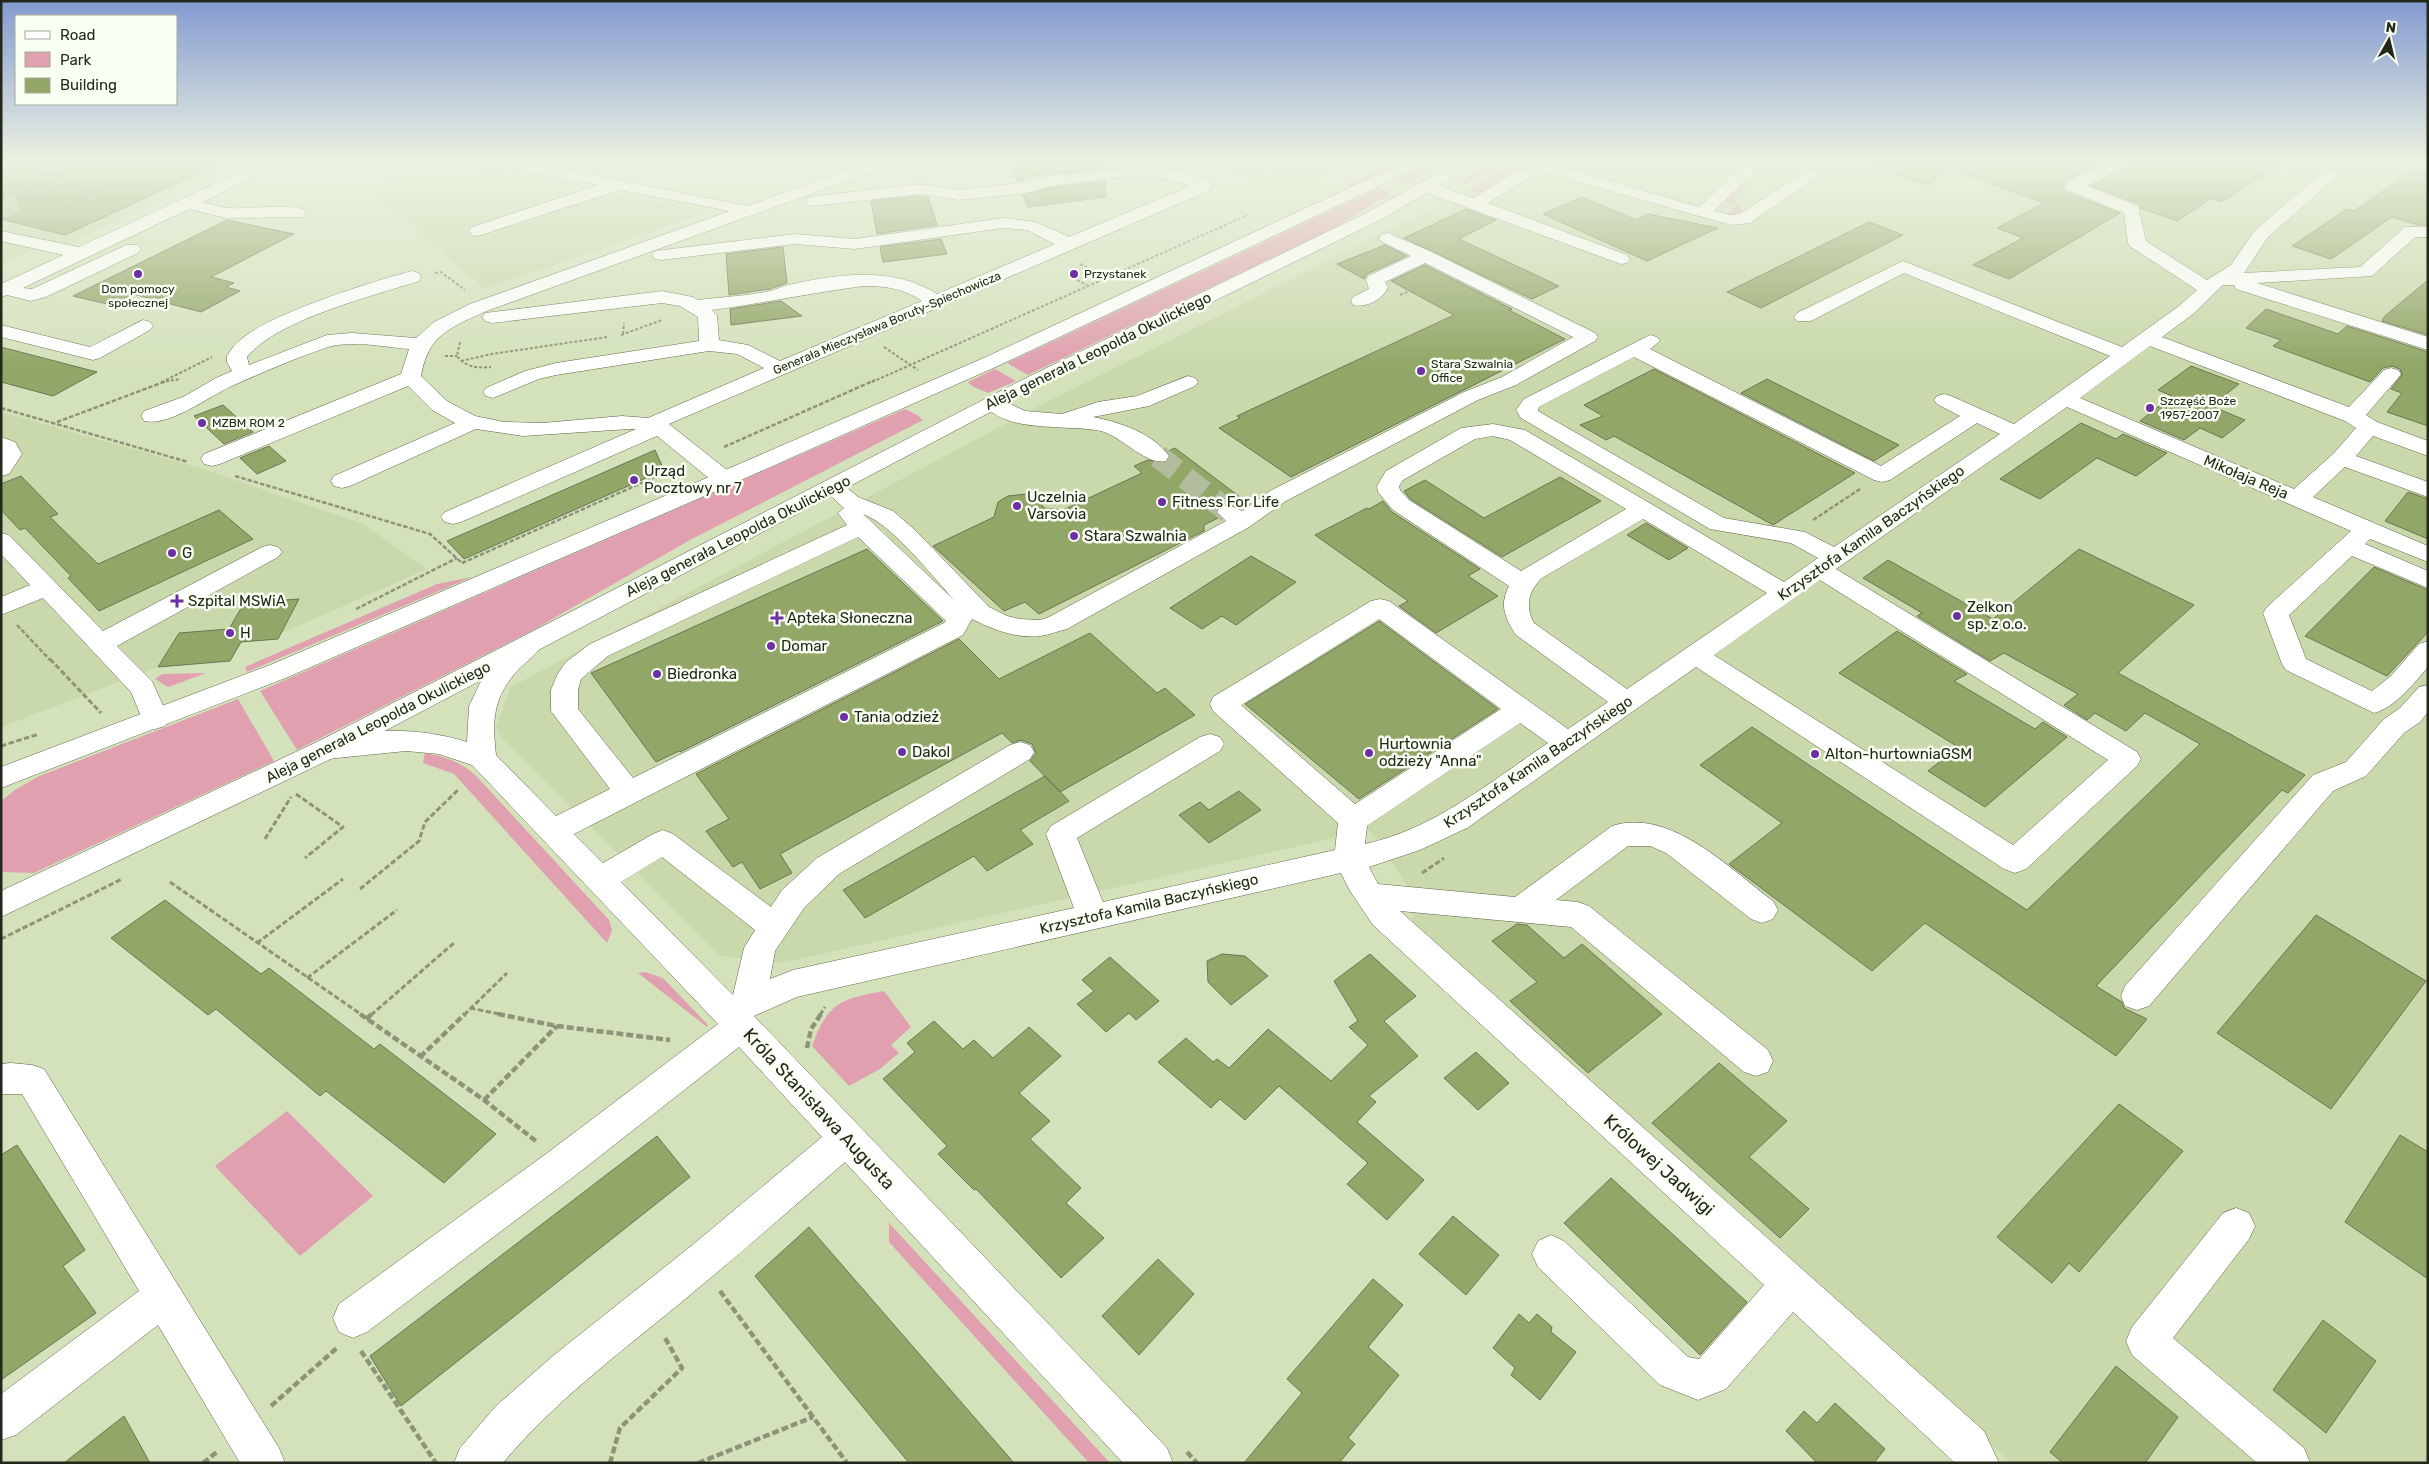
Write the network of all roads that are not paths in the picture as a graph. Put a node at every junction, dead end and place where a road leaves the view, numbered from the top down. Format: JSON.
{"nodes":[{"id":1,"x":131,"y":229,"type":"edge"},
{"id":2,"x":483,"y":229,"type":"edge"},
{"id":3,"x":696,"y":229,"type":"edge"},
{"id":4,"x":958,"y":229,"type":"edge"},
{"id":5,"x":1044,"y":229,"type":"edge"},
{"id":6,"x":1104,"y":229,"type":"edge"},
{"id":7,"x":1288,"y":229,"type":"edge"},
{"id":8,"x":1336,"y":229,"type":"edge"},
{"id":9,"x":1543,"y":229,"type":"edge"},
{"id":10,"x":2136,"y":229,"type":"edge"},
{"id":11,"x":2266,"y":229,"type":"edge"},
{"id":12,"x":478,"y":231,"type":"dead end"},
{"id":13,"x":2428,"y":232,"type":"edge"},
{"id":14,"x":1,"y":236,"type":"edge"},
{"id":15,"x":1388,"y":238,"type":"dead end"},
{"id":16,"x":152,"y":240,"type":"dead end"},
{"id":17,"x":1068,"y":245,"type":"junction"},
{"id":18,"x":80,"y":253,"type":"junction"},
{"id":19,"x":661,"y":256,"type":"dead end"},
{"id":20,"x":1426,"y":256,"type":"junction"},
{"id":21,"x":1622,"y":259,"type":"dead end"},
{"id":22,"x":412,"y":276,"type":"dead end"},
{"id":23,"x":2210,"y":289,"type":"junction"},
{"id":24,"x":3,"y":290,"type":"edge"},
{"id":25,"x":1360,"y":301,"type":"dead end"},
{"id":26,"x":937,"y":302,"type":"junction"},
{"id":27,"x":697,"y":306,"type":"junction"},
{"id":28,"x":492,"y":317,"type":"dead end"},
{"id":29,"x":1804,"y":317,"type":"dead end"},
{"id":30,"x":144,"y":326,"type":"dead end"},
{"id":31,"x":1,"y":331,"type":"edge"},
{"id":32,"x":2148,"y":338,"type":"junction"},
{"id":33,"x":419,"y":344,"type":"junction"},
{"id":34,"x":2428,"y":344,"type":"edge"},
{"id":35,"x":709,"y":345,"type":"junction"},
{"id":36,"x":2124,"y":355,"type":"junction"},
{"id":37,"x":779,"y":370,"type":"junction"},
{"id":38,"x":244,"y":373,"type":"junction"},
{"id":39,"x":2390,"y":374,"type":"dead end"},
{"id":40,"x":411,"y":377,"type":"junction"},
{"id":41,"x":1188,"y":382,"type":"dead end"},
{"id":42,"x":493,"y":392,"type":"dead end"},
{"id":43,"x":965,"y":399,"type":"junction"},
{"id":44,"x":2065,"y":399,"type":"junction"},
{"id":45,"x":1944,"y":400,"type":"dead end"},
{"id":46,"x":1976,"y":415,"type":"junction"},
{"id":47,"x":152,"y":416,"type":"dead end"},
{"id":48,"x":1064,"y":420,"type":"junction"},
{"id":49,"x":2361,"y":421,"type":"junction"},
{"id":50,"x":473,"y":423,"type":"junction"},
{"id":51,"x":655,"y":425,"type":"junction"},
{"id":52,"x":2015,"y":433,"type":"junction"},
{"id":53,"x":1,"y":443,"type":"edge"},
{"id":54,"x":2428,"y":448,"type":"edge"},
{"id":55,"x":1158,"y":456,"type":"tunnel mouth"},
{"id":56,"x":2342,"y":458,"type":"junction"},
{"id":57,"x":212,"y":459,"type":"dead end"},
{"id":58,"x":1,"y":469,"type":"edge"},
{"id":59,"x":724,"y":479,"type":"junction"},
{"id":60,"x":342,"y":481,"type":"dead end"},
{"id":61,"x":2428,"y":490,"type":"edge"},
{"id":62,"x":841,"y":494,"type":"junction"},
{"id":63,"x":2297,"y":499,"type":"junction"},
{"id":64,"x":1643,"y":509,"type":"junction"},
{"id":65,"x":453,"y":517,"type":"dead end"},
{"id":66,"x":870,"y":519,"type":"junction"},
{"id":67,"x":2367,"y":529,"type":"junction"},
{"id":68,"x":1,"y":540,"type":"edge"},
{"id":69,"x":2348,"y":546,"type":"junction"},
{"id":70,"x":270,"y":552,"type":"dead end"},
{"id":71,"x":2428,"y":555,"type":"edge"},
{"id":72,"x":1827,"y":564,"type":"junction"},
{"id":73,"x":2428,"y":580,"type":"edge"},
{"id":74,"x":1522,"y":583,"type":"junction"},
{"id":75,"x":46,"y":587,"type":"junction"},
{"id":76,"x":1785,"y":592,"type":"junction"},
{"id":77,"x":6,"y":613,"type":"edge"},
{"id":78,"x":100,"y":644,"type":"junction"},
{"id":79,"x":530,"y":644,"type":"junction"},
{"id":80,"x":2428,"y":650,"type":"edge"},
{"id":81,"x":1696,"y":655,"type":"junction"},
{"id":82,"x":2428,"y":694,"type":"edge"},
{"id":83,"x":1627,"y":702,"type":"junction"},
{"id":84,"x":1521,"y":710,"type":"junction"},
{"id":85,"x":155,"y":719,"type":"junction"},
{"id":86,"x":1567,"y":743,"type":"junction"},
{"id":87,"x":1210,"y":744,"type":"dead end"},
{"id":88,"x":327,"y":749,"type":"junction"},
{"id":89,"x":1020,"y":752,"type":"dead end"},
{"id":90,"x":482,"y":758,"type":"junction"},
{"id":91,"x":8,"y":779,"type":"edge"},
{"id":92,"x":628,"y":792,"type":"junction"},
{"id":93,"x":1353,"y":820,"type":"junction"},
{"id":94,"x":553,"y":831,"type":"junction"},
{"id":95,"x":1350,"y":860,"type":"junction"},
{"id":96,"x":600,"y":880,"type":"junction"},
{"id":97,"x":46,"y":884,"type":"junction"},
{"id":98,"x":1,"y":888,"type":"edge"},
{"id":99,"x":1370,"y":896,"type":"junction"},
{"id":100,"x":1,"y":905,"type":"edge"},
{"id":101,"x":1520,"y":910,"type":"junction"},
{"id":102,"x":1762,"y":910,"type":"dead end"},
{"id":103,"x":1093,"y":917,"type":"junction"},
{"id":104,"x":774,"y":927,"type":"junction"},
{"id":105,"x":2137,"y":996,"type":"dead end"},
{"id":106,"x":740,"y":1014,"type":"junction"},
{"id":107,"x":1756,"y":1061,"type":"dead end"},
{"id":108,"x":1,"y":1079,"type":"edge"},
{"id":109,"x":847,"y":1138,"type":"junction"},
{"id":110,"x":2236,"y":1226,"type":"dead end"},
{"id":111,"x":1551,"y":1254,"type":"dead end"},
{"id":112,"x":1792,"y":1284,"type":"junction"},
{"id":113,"x":163,"y":1297,"type":"junction"},
{"id":114,"x":352,"y":1327,"type":"road end"},
{"id":115,"x":1,"y":1420,"type":"edge"},
{"id":116,"x":1168,"y":1456,"type":"edge"},
{"id":117,"x":264,"y":1463,"type":"edge"},
{"id":118,"x":476,"y":1463,"type":"edge"},
{"id":119,"x":1978,"y":1463,"type":"edge"},
{"id":120,"x":2289,"y":1463,"type":"edge"}],
"edges":[{"from":1,"to":18,"type":"street"},
{"from":2,"to":12,"type":"street"},
{"from":3,"to":33,"type":"street"},
{"from":4,"to":19,"type":"street"},
{"from":5,"to":17,"type":"street"},
{"from":6,"to":17,"type":"street","name":"Generała Mieczysława Boruty-Spiechowicza"},
{"from":7,"to":43,"type":"street","name":"Aleja generała Leopolda Okulickiego"},
{"from":8,"to":43,"type":"street","name":"Aleja generała Leopolda Okulickiego"},
{"from":9,"to":21,"type":"street"},
{"from":10,"to":23,"type":"street"},
{"from":11,"to":23,"type":"street","name":"Krzysztofa Kamila Baczyńskiego"},
{"from":13,"to":23,"type":"street"},
{"from":14,"to":18,"type":"street"},
{"from":15,"to":20,"type":"street"},
{"from":16,"to":24,"type":"street"},
{"from":17,"to":26,"type":"street","name":"Generała Mieczysława Boruty-Spiechowicza"},
{"from":18,"to":24,"type":"street"},
{"from":20,"to":25,"type":"street"},
{"from":20,"to":66,"type":"street"},
{"from":22,"to":38,"type":"street"},
{"from":23,"to":32,"type":"street","name":"Krzysztofa Kamila Baczyńskiego"},
{"from":23,"to":34,"type":"street"},
{"from":26,"to":27,"type":"street"},
{"from":26,"to":37,"type":"street","name":"Generała Mieczysława Boruty-Spiechowicza"},
{"from":27,"to":28,"type":"street"},
{"from":27,"to":35,"type":"street"},
{"from":29,"to":36,"type":"street"},
{"from":30,"to":31,"type":"street"},
{"from":32,"to":36,"type":"street","name":"Krzysztofa Kamila Baczyńskiego"},
{"from":32,"to":49,"type":"street"},
{"from":33,"to":38,"type":"street"},
{"from":33,"to":40,"type":"street"},
{"from":35,"to":37,"type":"street"},
{"from":35,"to":42,"type":"street"},
{"from":36,"to":44,"type":"street","name":"Krzysztofa Kamila Baczyńskiego"},
{"from":37,"to":51,"type":"street","name":"Generała Mieczysława Boruty-Spiechowicza"},
{"from":38,"to":47,"type":"street"},
{"from":39,"to":49,"type":"street"},
{"from":40,"to":50,"type":"street","name":"Generała Mieczysława Boruty-Spiechowicza"},
{"from":40,"to":57,"type":"street"},
{"from":41,"to":48,"type":"street"},
{"from":43,"to":48,"type":"street"},
{"from":43,"to":59,"type":"street","name":"Aleja generała Leopolda Okulickiego"},
{"from":43,"to":62,"type":"street","name":"Aleja generała Leopolda Okulickiego"},
{"from":44,"to":52,"type":"street","name":"Krzysztofa Kamila Baczyńskiego"},
{"from":44,"to":63,"type":"street","name":"Mikołaja Reja"},
{"from":45,"to":46,"type":"street"},
{"from":46,"to":52,"type":"street"},
{"from":46,"to":72,"type":"street"},
{"from":48,"to":55,"type":"street"},
{"from":49,"to":54,"type":"street"},
{"from":49,"to":56,"type":"street"},
{"from":50,"to":51,"type":"street","name":"Generała Mieczysława Boruty-Spiechowicza"},
{"from":50,"to":60,"type":"street"},
{"from":51,"to":59,"type":"street"},
{"from":51,"to":65,"type":"street"},
{"from":52,"to":72,"type":"street","name":"Krzysztofa Kamila Baczyńskiego"},
{"from":53,"to":58,"type":"street"},
{"from":56,"to":61,"type":"street"},
{"from":56,"to":63,"type":"street"},
{"from":59,"to":85,"type":"street","name":"Aleja generała Leopolda Okulickiego"},
{"from":62,"to":66,"type":"street"},
{"from":62,"to":79,"type":"street","name":"Aleja generała Leopolda Okulickiego"},
{"from":63,"to":67,"type":"street","name":"Mikołaja Reja"},
{"from":64,"to":74,"type":"street"},
{"from":64,"to":74,"type":"street"},
{"from":64,"to":76,"type":"street"},
{"from":66,"to":92,"type":"street"},
{"from":66,"to":92,"type":"street"},
{"from":67,"to":69,"type":"street"},
{"from":67,"to":71,"type":"street","name":"Mikołaja Reja"},
{"from":68,"to":75,"type":"street"},
{"from":69,"to":73,"type":"street"},
{"from":69,"to":80,"type":"street"},
{"from":70,"to":78,"type":"street"},
{"from":72,"to":76,"type":"street","name":"Krzysztofa Kamila Baczyńskiego"},
{"from":72,"to":81,"type":"street"},
{"from":74,"to":83,"type":"street"},
{"from":75,"to":77,"type":"street"},
{"from":75,"to":78,"type":"street"},
{"from":76,"to":81,"type":"street","name":"Krzysztofa Kamila Baczyńskiego"},
{"from":78,"to":85,"type":"street"},
{"from":79,"to":88,"type":"street","name":"Aleja generała Leopolda Okulickiego"},
{"from":79,"to":90,"type":"street"},
{"from":81,"to":83,"type":"street","name":"Krzysztofa Kamila Baczyńskiego"},
{"from":82,"to":105,"type":"street"},
{"from":83,"to":86,"type":"street","name":"Krzysztofa Kamila Baczyńskiego"},
{"from":84,"to":86,"type":"street"},
{"from":84,"to":93,"type":"street"},
{"from":84,"to":93,"type":"street"},
{"from":85,"to":91,"type":"street","name":"Aleja generała Leopolda Okulickiego"},
{"from":86,"to":95,"type":"street","name":"Krzysztofa Kamila Baczyńskiego"},
{"from":87,"to":103,"type":"street"},
{"from":88,"to":90,"type":"street","name":"Króla Stanisława Augusta"},
{"from":88,"to":97,"type":"street","name":"Aleja generała Leopolda Okulickiego"},
{"from":89,"to":104,"type":"street"},
{"from":90,"to":94,"type":"street","name":"Króla Stanisława Augusta"},
{"from":92,"to":94,"type":"street"},
{"from":93,"to":95,"type":"street"},
{"from":94,"to":96,"type":"street","name":"Króla Stanisława Augusta"},
{"from":95,"to":99,"type":"street","name":"Królowej Jadwigi"},
{"from":95,"to":103,"type":"street","name":"Krzysztofa Kamila Baczyńskiego"},
{"from":96,"to":104,"type":"street"},
{"from":96,"to":106,"type":"street","name":"Króla Stanisława Augusta"},
{"from":97,"to":98,"type":"street"},
{"from":97,"to":100,"type":"street","name":"Aleja generała Leopolda Okulickiego"},
{"from":99,"to":101,"type":"street"},
{"from":99,"to":112,"type":"street","name":"Królowej Jadwigi"},
{"from":101,"to":102,"type":"street"},
{"from":101,"to":107,"type":"street"},
{"from":103,"to":106,"type":"street","name":"Krzysztofa Kamila Baczyńskiego"},
{"from":104,"to":106,"type":"street"},
{"from":106,"to":109,"type":"street","name":"Króla Stanisława Augusta"},
{"from":106,"to":114,"type":"street","name":"Krzysztofa Kamila Baczyńskiego"},
{"from":108,"to":113,"type":"street"},
{"from":109,"to":116,"type":"street","name":"Króla Stanisława Augusta"},
{"from":109,"to":118,"type":"street"},
{"from":110,"to":120,"type":"street"},
{"from":111,"to":112,"type":"street"},
{"from":112,"to":119,"type":"street","name":"Królowej Jadwigi"},
{"from":113,"to":115,"type":"street"},
{"from":113,"to":117,"type":"street"}]}
